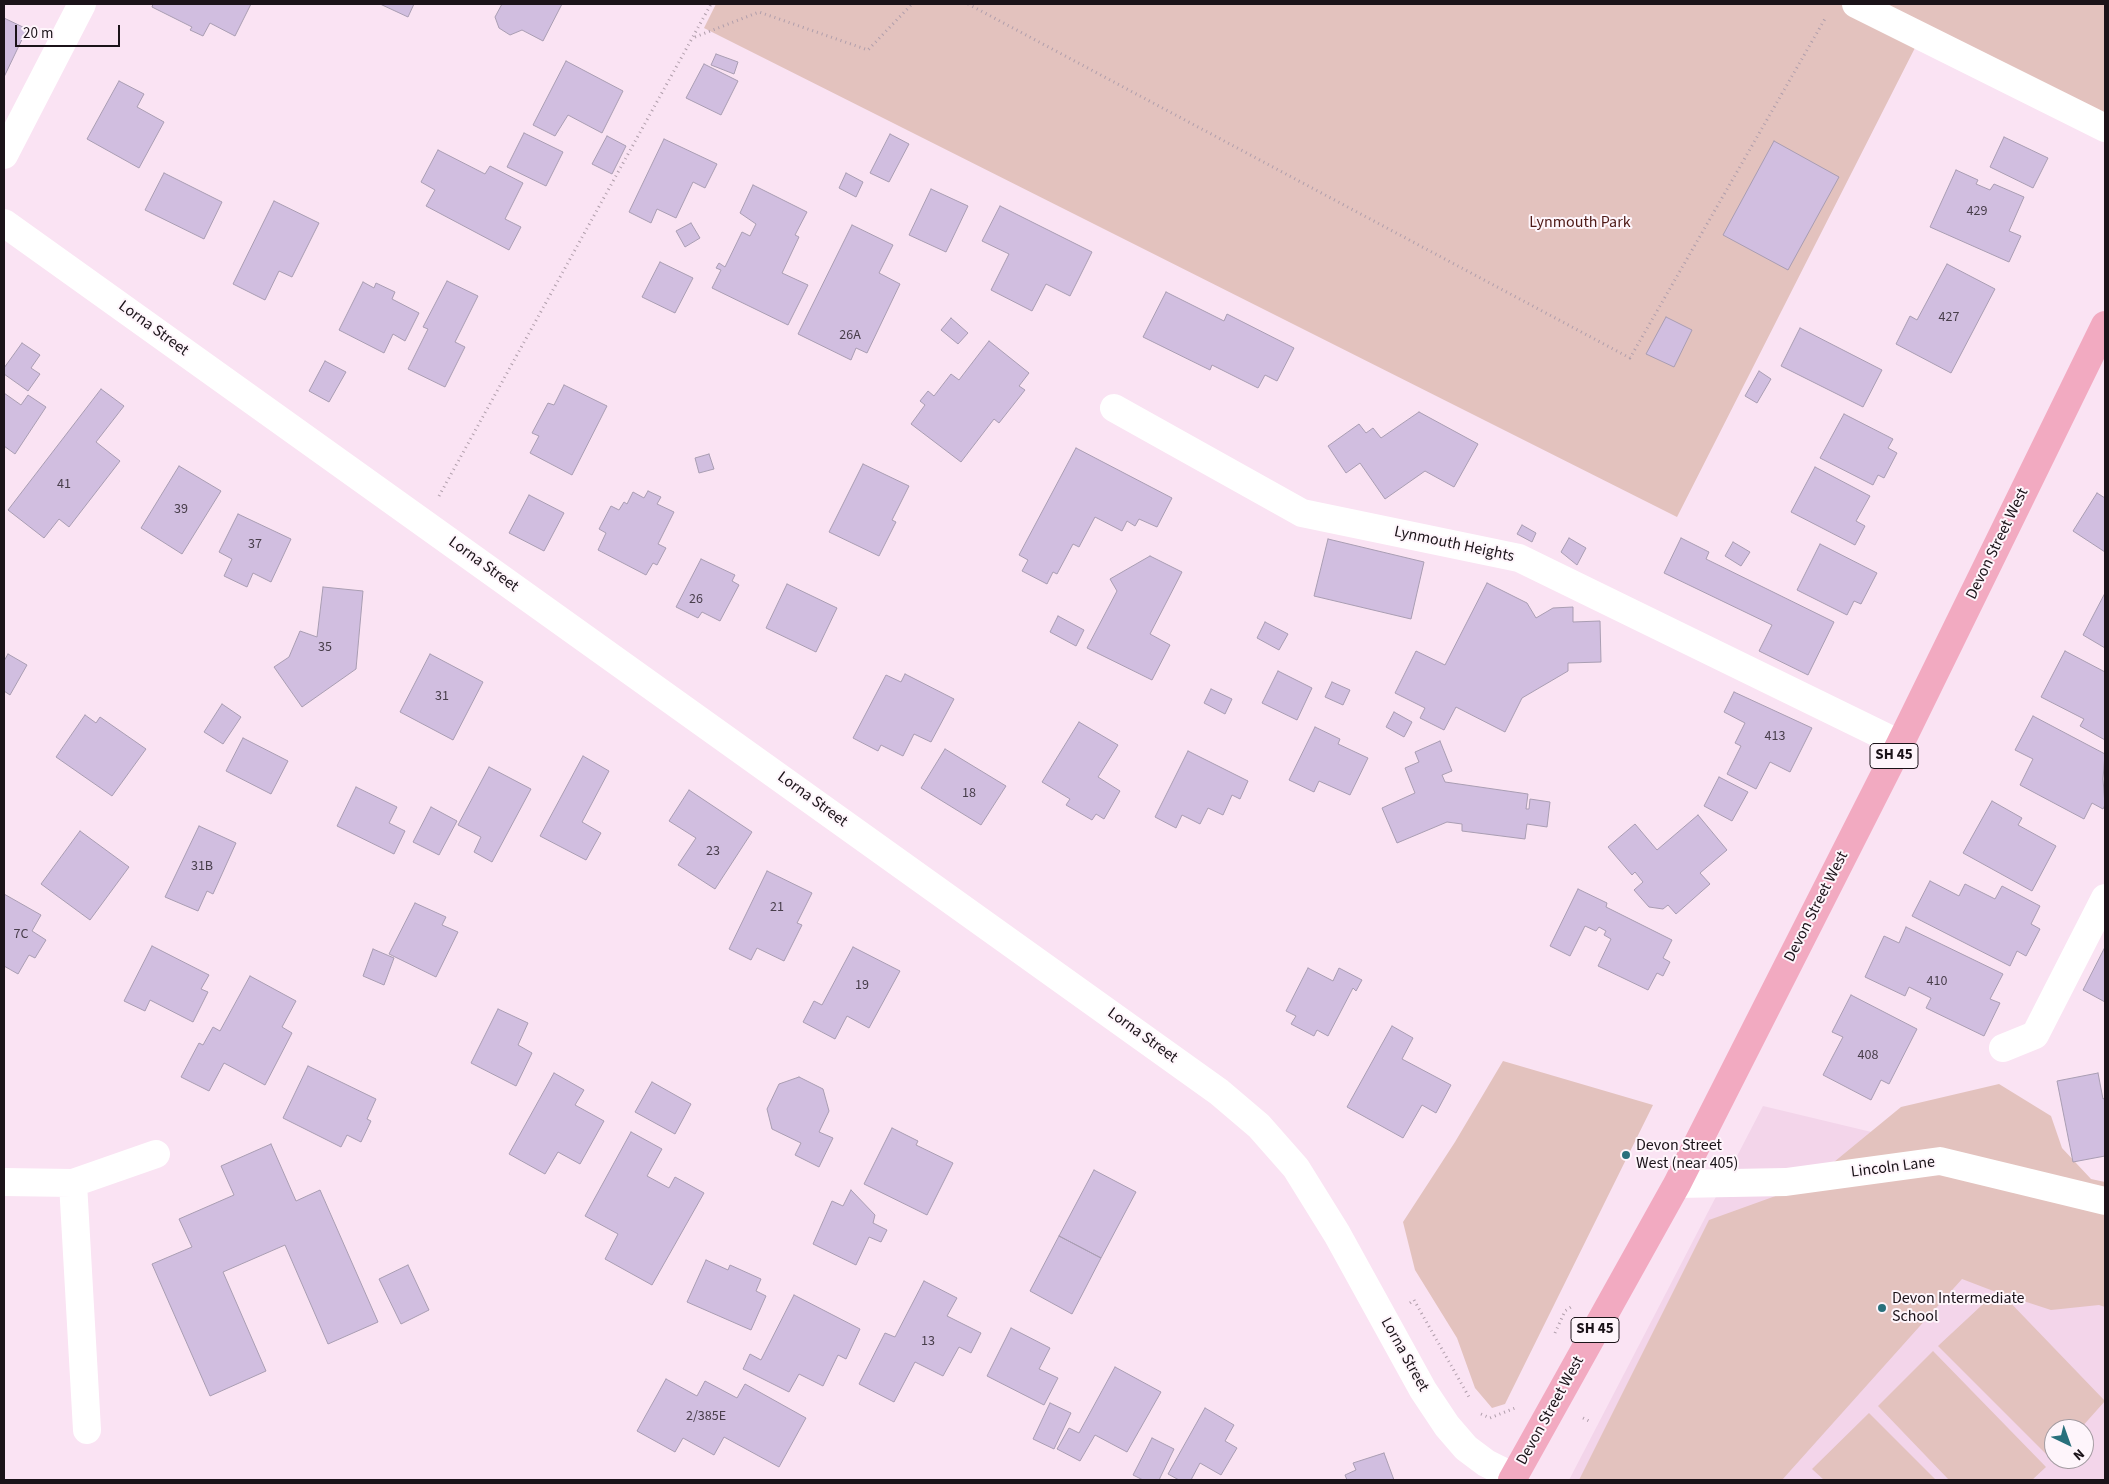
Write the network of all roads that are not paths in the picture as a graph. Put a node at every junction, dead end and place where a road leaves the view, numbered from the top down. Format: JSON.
{"nodes":[{"id":1,"x":82,"y":4,"type":"edge"},
{"id":2,"x":1856,"y":4,"type":"edge"},
{"id":3,"x":2105,"y":128,"type":"edge"},
{"id":4,"x":4,"y":155,"type":"edge"},
{"id":5,"x":4,"y":223,"type":"edge"},
{"id":6,"x":2105,"y":325,"type":"edge"},
{"id":7,"x":1114,"y":408,"type":"dead end"},
{"id":8,"x":1900,"y":744,"type":"junction"},
{"id":9,"x":2105,"y":898,"type":"edge"},
{"id":10,"x":2003,"y":1048,"type":"dead end"},
{"id":11,"x":156,"y":1154,"type":"dead end"},
{"id":12,"x":4,"y":1182,"type":"edge"},
{"id":13,"x":73,"y":1183,"type":"junction"},
{"id":14,"x":1677,"y":1184,"type":"junction"},
{"id":15,"x":2105,"y":1200,"type":"edge"},
{"id":16,"x":87,"y":1430,"type":"dead end"},
{"id":17,"x":1513,"y":1479,"type":"edge"}],
"edges":[{"from":1,"to":4,"type":"street"},
{"from":2,"to":3,"type":"street"},
{"from":5,"to":17,"type":"street","name":"Lorna Street"},
{"from":6,"to":8,"type":"main road","name":"Devon Street West","number":"SH 45"},
{"from":7,"to":8,"type":"street","name":"Lynmouth Heights"},
{"from":8,"to":14,"type":"main road","name":"Devon Street West","number":"SH 45"},
{"from":9,"to":10,"type":"street"},
{"from":11,"to":13,"type":"street"},
{"from":12,"to":13,"type":"street"},
{"from":13,"to":16,"type":"street"},
{"from":14,"to":15,"type":"street","name":"Lincoln Lane"},
{"from":14,"to":17,"type":"main road","name":"Devon Street West","number":"SH 45"}]}
